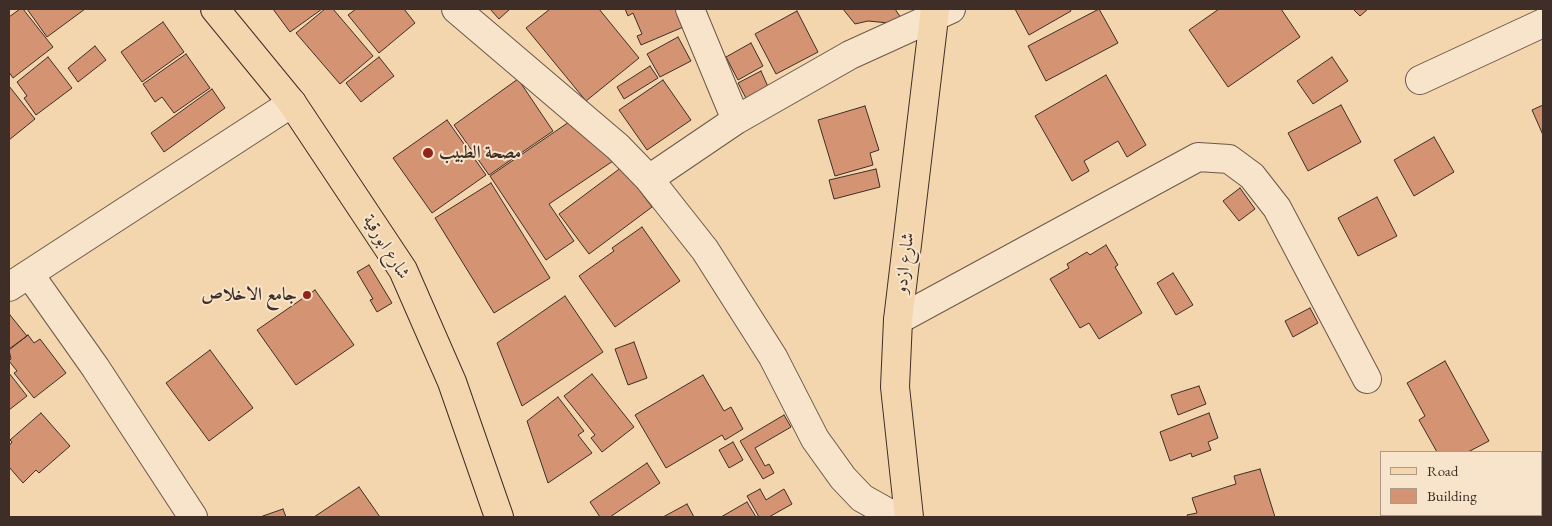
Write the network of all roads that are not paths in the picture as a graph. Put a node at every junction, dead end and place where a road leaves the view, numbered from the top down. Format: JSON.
{"nodes":[{"id":1,"x":216,"y":9,"type":"edge"},
{"id":2,"x":456,"y":9,"type":"edge"},
{"id":3,"x":690,"y":9,"type":"edge"},
{"id":4,"x":940,"y":12,"type":"edge"},
{"id":5,"x":1543,"y":23,"type":"edge"},
{"id":6,"x":1420,"y":80,"type":"dead end"},
{"id":7,"x":292,"y":103,"type":"junction"},
{"id":8,"x":736,"y":120,"type":"junction"},
{"id":9,"x":649,"y":180,"type":"junction"},
{"id":10,"x":19,"y":281,"type":"edge"},
{"id":11,"x":898,"y":320,"type":"junction"},
{"id":12,"x":1367,"y":379,"type":"dead end"},
{"id":13,"x":193,"y":517,"type":"edge"},
{"id":14,"x":499,"y":517,"type":"edge"},
{"id":15,"x":896,"y":517,"type":"edge"},
{"id":16,"x":909,"y":517,"type":"edge"}],
"edges":[{"from":1,"to":7,"type":"main road","name":"شارع ابورقية"},
{"from":2,"to":9,"type":"street"},
{"from":3,"to":8,"type":"street"},
{"from":4,"to":8,"type":"street"},
{"from":4,"to":11,"type":"main road","name":"شارع ازدو"},
{"from":5,"to":6,"type":"street"},
{"from":7,"to":10,"type":"street"},
{"from":7,"to":14,"type":"main road","name":"شارع ابورقية"},
{"from":8,"to":9,"type":"street"},
{"from":9,"to":15,"type":"street"},
{"from":10,"to":13,"type":"street"},
{"from":11,"to":12,"type":"street"},
{"from":11,"to":16,"type":"main road","name":"شارع ازدو"}]}
